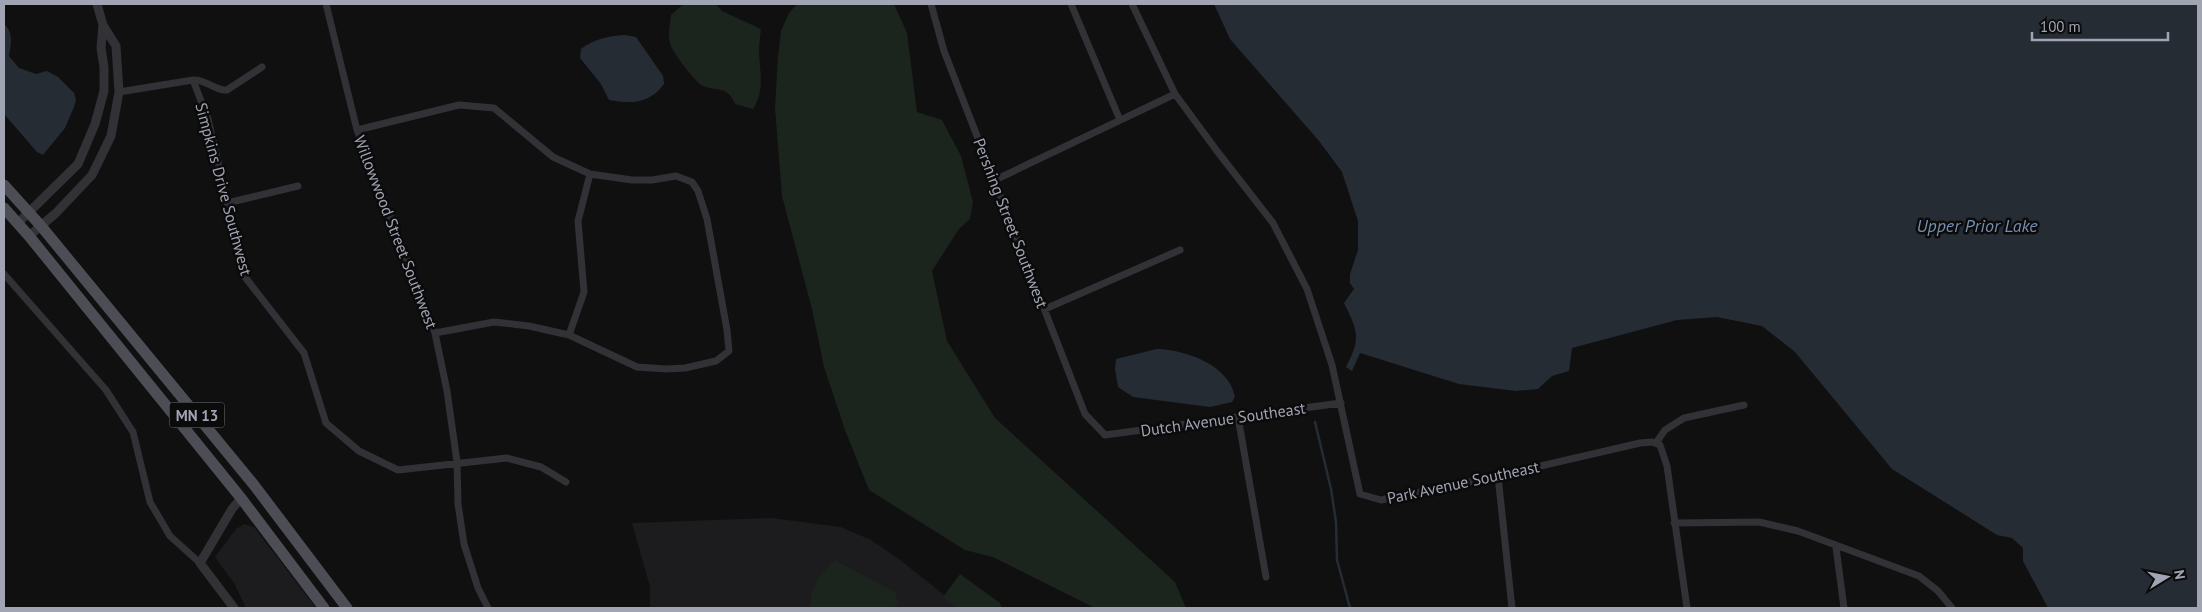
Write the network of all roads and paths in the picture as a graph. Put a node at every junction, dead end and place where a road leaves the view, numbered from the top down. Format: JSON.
{"nodes":[{"id":1,"x":97,"y":4,"type":"edge"},
{"id":2,"x":326,"y":4,"type":"edge"},
{"id":3,"x":931,"y":4,"type":"edge"},
{"id":4,"x":1071,"y":4,"type":"edge"},
{"id":5,"x":1132,"y":4,"type":"edge"},
{"id":6,"x":103,"y":25,"type":"junction"},
{"id":7,"x":262,"y":67,"type":"dead end"},
{"id":8,"x":193,"y":80,"type":"junction"},
{"id":9,"x":119,"y":92,"type":"junction"},
{"id":10,"x":1175,"y":94,"type":"junction"},
{"id":11,"x":1120,"y":120,"type":"junction"},
{"id":12,"x":357,"y":130,"type":"junction"},
{"id":13,"x":590,"y":174,"type":"junction"},
{"id":14,"x":994,"y":180,"type":"junction"},
{"id":15,"x":4,"y":185,"type":"edge"},
{"id":16,"x":298,"y":186,"type":"dead end"},
{"id":17,"x":228,"y":203,"type":"junction"},
{"id":18,"x":4,"y":208,"type":"edge"},
{"id":19,"x":29,"y":212,"type":"junction"},
{"id":20,"x":18,"y":223,"type":"junction"},
{"id":21,"x":41,"y":226,"type":"junction"},
{"id":22,"x":29,"y":236,"type":"junction"},
{"id":23,"x":1180,"y":250,"type":"dead end"},
{"id":24,"x":4,"y":274,"type":"edge"},
{"id":25,"x":1045,"y":309,"type":"junction"},
{"id":26,"x":435,"y":333,"type":"junction"},
{"id":27,"x":569,"y":335,"type":"junction"},
{"id":28,"x":1341,"y":403,"type":"junction"},
{"id":29,"x":1744,"y":405,"type":"dead end"},
{"id":30,"x":1238,"y":417,"type":"junction"},
{"id":31,"x":1106,"y":435,"type":"joint"},
{"id":32,"x":1658,"y":444,"type":"junction"},
{"id":33,"x":457,"y":462,"type":"junction"},
{"id":34,"x":1498,"y":476,"type":"junction"},
{"id":35,"x":566,"y":482,"type":"dead end"},
{"id":36,"x":241,"y":498,"type":"junction"},
{"id":37,"x":1674,"y":523,"type":"junction"},
{"id":38,"x":1836,"y":547,"type":"junction"},
{"id":39,"x":200,"y":563,"type":"junction"},
{"id":40,"x":1266,"y":576,"type":"dead end"},
{"id":41,"x":234,"y":608,"type":"edge"},
{"id":42,"x":324,"y":608,"type":"edge"},
{"id":43,"x":347,"y":608,"type":"edge"},
{"id":44,"x":488,"y":608,"type":"edge"},
{"id":45,"x":1512,"y":608,"type":"edge"},
{"id":46,"x":1687,"y":608,"type":"edge"},
{"id":47,"x":1844,"y":608,"type":"edge"},
{"id":48,"x":1952,"y":608,"type":"edge"}],
"edges":[{"from":1,"to":6,"type":"street"},
{"from":2,"to":12,"type":"street","name":"Willowwood Street Southwest"},
{"from":3,"to":14,"type":"street","name":"Pershing Street Southwest"},
{"from":4,"to":11,"type":"street"},
{"from":5,"to":10,"type":"street"},
{"from":6,"to":9,"type":"street"},
{"from":6,"to":19,"type":"street"},
{"from":7,"to":8,"type":"street"},
{"from":8,"to":9,"type":"street","name":"Simpkins Drive Southwest"},
{"from":8,"to":17,"type":"street","name":"Simpkins Drive Southwest"},
{"from":9,"to":21,"type":"street"},
{"from":10,"to":11,"type":"street"},
{"from":10,"to":28,"type":"street"},
{"from":11,"to":14,"type":"street"},
{"from":12,"to":13,"type":"street"},
{"from":12,"to":26,"type":"street","name":"Willowwood Street Southwest"},
{"from":13,"to":27,"type":"street"},
{"from":13,"to":27,"type":"street"},
{"from":14,"to":25,"type":"street","name":"Pershing Street Southwest"},
{"from":15,"to":19,"type":"main road","number":"MN 13"},
{"from":16,"to":17,"type":"street"},
{"from":17,"to":33,"type":"street","name":"Simpkins Drive Southwest"},
{"from":18,"to":20,"type":"main road","number":"MN 13"},
{"from":19,"to":20,"type":"street"},
{"from":19,"to":21,"type":"main road","number":"MN 13"},
{"from":20,"to":22,"type":"main road","number":"MN 13"},
{"from":21,"to":22,"type":"street"},
{"from":21,"to":43,"type":"main road","number":"MN 13"},
{"from":22,"to":36,"type":"main road","number":"MN 13"},
{"from":23,"to":25,"type":"street"},
{"from":24,"to":39,"type":"street"},
{"from":25,"to":31,"type":"street","name":"Pershing Street Southwest"},
{"from":26,"to":27,"type":"street"},
{"from":26,"to":33,"type":"street","name":"Willowwood Street Southwest"},
{"from":28,"to":30,"type":"street","name":"Dutch Avenue Southeast"},
{"from":28,"to":34,"type":"street","name":"Park Avenue Southeast"},
{"from":29,"to":32,"type":"street"},
{"from":30,"to":31,"type":"street","name":"Dutch Avenue Southeast"},
{"from":30,"to":40,"type":"street"},
{"from":32,"to":34,"type":"street","name":"Park Avenue Southeast"},
{"from":32,"to":37,"type":"street"},
{"from":33,"to":35,"type":"street"},
{"from":33,"to":44,"type":"street","name":"Willowwood Street Southwest"},
{"from":34,"to":45,"type":"street"},
{"from":36,"to":39,"type":"street"},
{"from":36,"to":42,"type":"main road","number":"MN 13"},
{"from":37,"to":38,"type":"street"},
{"from":37,"to":46,"type":"street"},
{"from":38,"to":47,"type":"street"},
{"from":38,"to":48,"type":"street"},
{"from":39,"to":41,"type":"street"}]}
